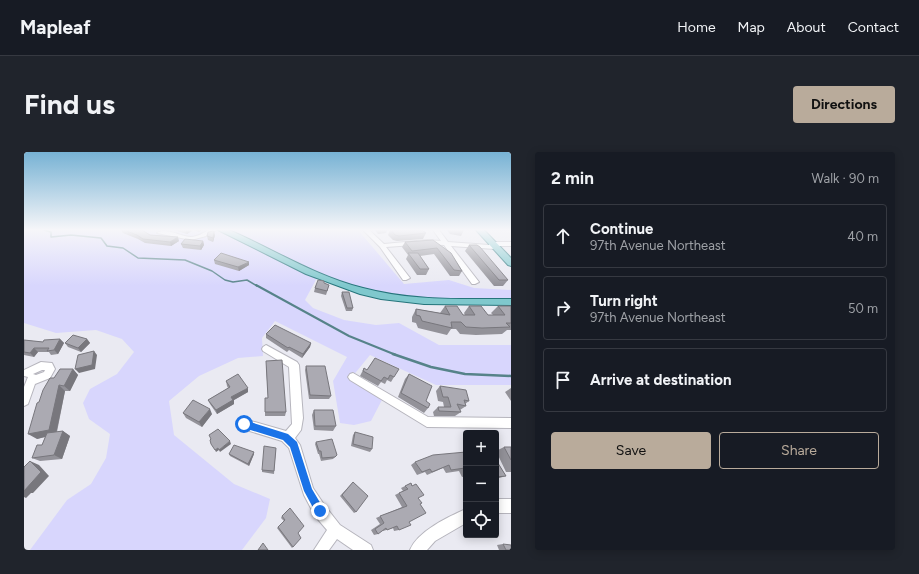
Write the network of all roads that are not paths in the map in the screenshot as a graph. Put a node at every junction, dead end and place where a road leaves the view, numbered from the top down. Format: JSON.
{"nodes":[{"id":1,"x":260,"y":249,"type":"edge"},
{"id":2,"x":384,"y":249,"type":"edge"},
{"id":3,"x":449,"y":249,"type":"edge"},
{"id":4,"x":497,"y":249,"type":"edge"},
{"id":5,"x":511,"y":263,"type":"edge"},
{"id":6,"x":406,"y":278,"type":"dead end"},
{"id":7,"x":475,"y":282,"type":"dead end"},
{"id":8,"x":511,"y":302,"type":"edge"},
{"id":9,"x":266,"y":348,"type":"dead end"},
{"id":10,"x":27,"y":375,"type":"edge"},
{"id":11,"x":353,"y":377,"type":"dead end"},
{"id":12,"x":24,"y":401,"type":"edge"},
{"id":13,"x":511,"y":423,"type":"edge"},
{"id":14,"x":244,"y":424,"type":"dead end"},
{"id":15,"x":287,"y":438,"type":"junction"},
{"id":16,"x":499,"y":506,"type":"edge"},
{"id":17,"x":511,"y":506,"type":"edge"},
{"id":18,"x":463,"y":518,"type":"edge"},
{"id":19,"x":335,"y":530,"type":"junction"},
{"id":20,"x":321,"y":550,"type":"edge"},
{"id":21,"x":366,"y":550,"type":"edge"},
{"id":22,"x":417,"y":550,"type":"edge"}],
"edges":[{"from":1,"to":8,"type":"main road"},
{"from":2,"to":6,"type":"street"},
{"from":3,"to":7,"type":"street"},
{"from":4,"to":5,"type":"main road"},
{"from":9,"to":15,"type":"street"},
{"from":10,"to":12,"type":"street"},
{"from":11,"to":13,"type":"street"},
{"from":14,"to":15,"type":"street"},
{"from":15,"to":19,"type":"street"},
{"from":16,"to":17,"type":"street"},
{"from":18,"to":22,"type":"street"},
{"from":19,"to":20,"type":"street"},
{"from":19,"to":21,"type":"street"}]}
